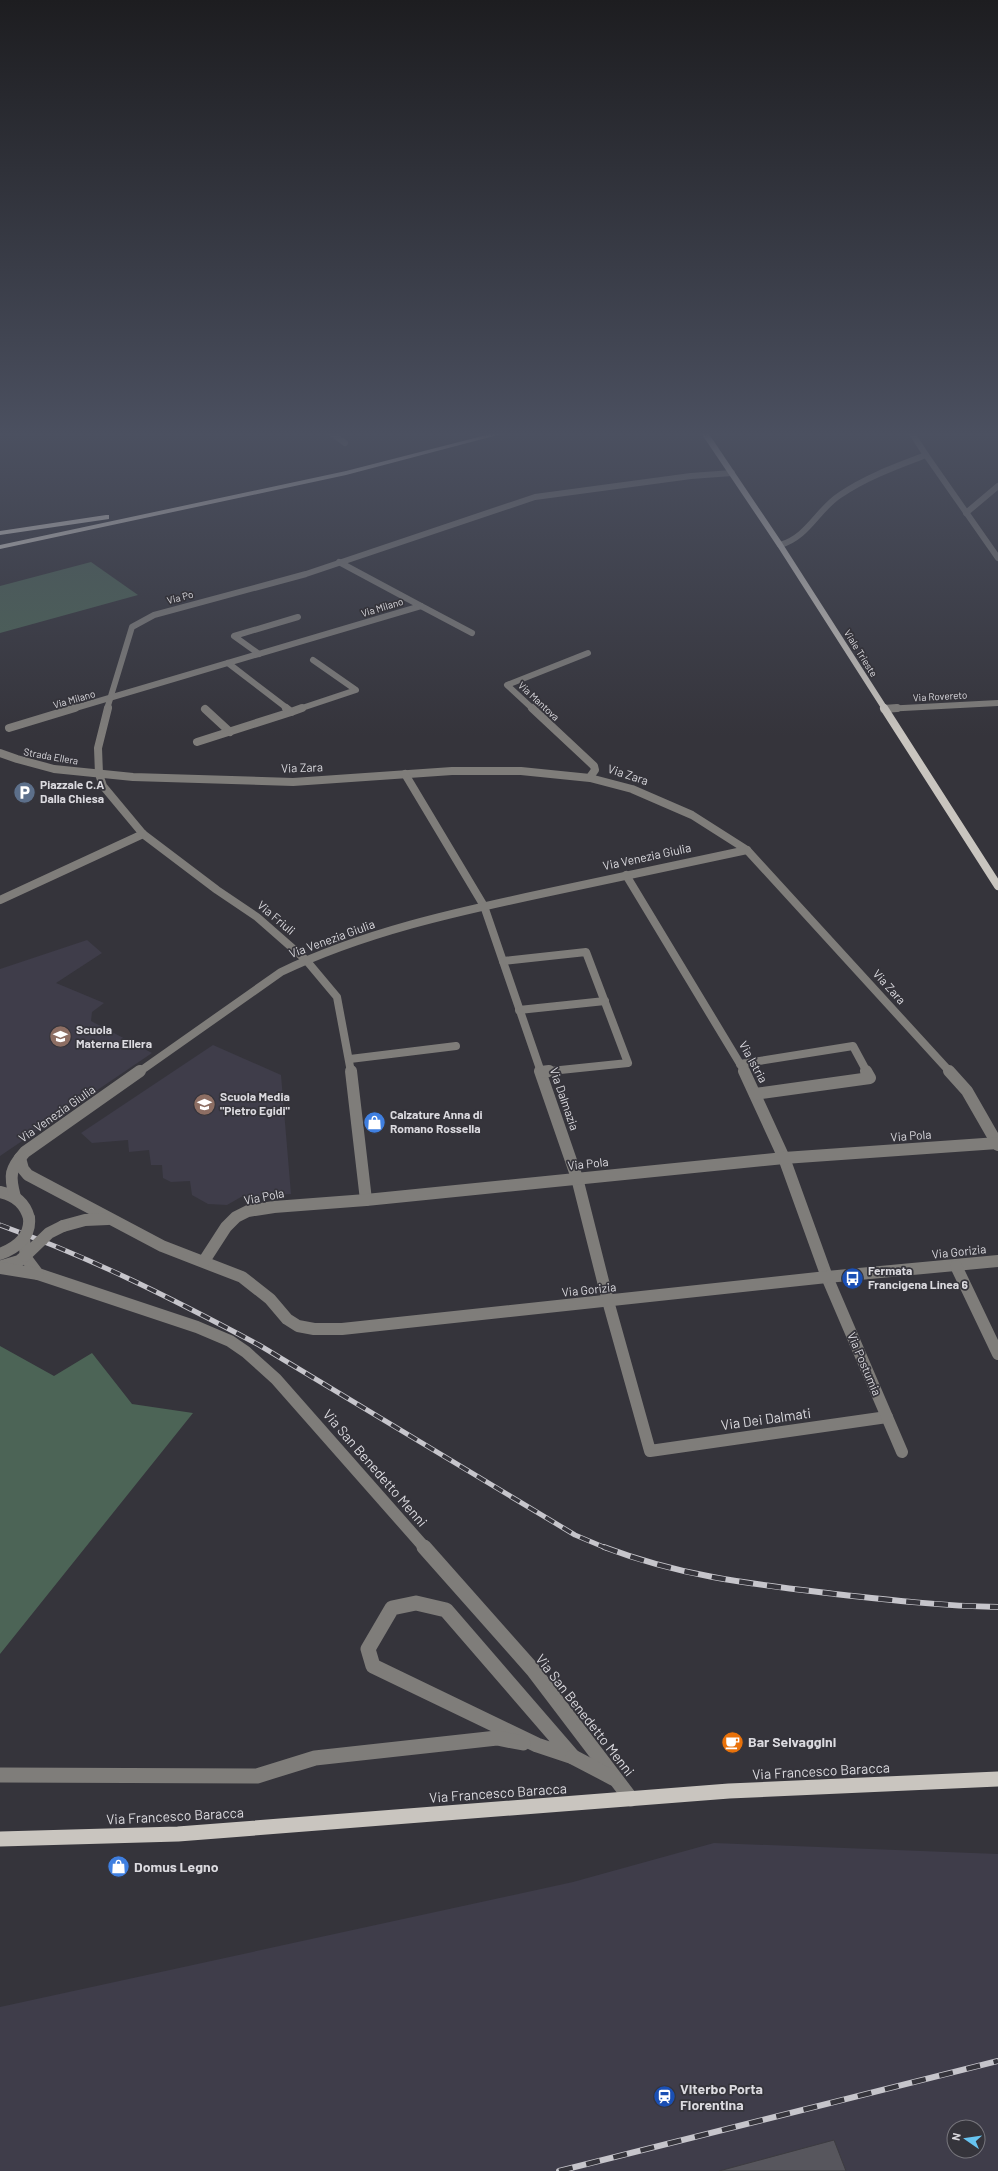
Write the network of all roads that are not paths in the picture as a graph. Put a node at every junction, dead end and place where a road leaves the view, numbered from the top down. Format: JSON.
{"nodes":[{"id":1,"x":33,"y":533,"type":"edge"},
{"id":2,"x":63,"y":533,"type":"edge"},
{"id":3,"x":85,"y":533,"type":"edge"},
{"id":4,"x":424,"y":533,"type":"edge"},
{"id":5,"x":772,"y":533,"type":"edge"},
{"id":6,"x":802,"y":533,"type":"edge"},
{"id":7,"x":980,"y":533,"type":"edge"},
{"id":8,"x":0,"y":540,"type":"edge"},
{"id":9,"x":780,"y":545,"type":"junction"},
{"id":10,"x":0,"y":547,"type":"edge"},
{"id":11,"x":0,"y":555,"type":"edge"},
{"id":12,"x":998,"y":558,"type":"edge"},
{"id":13,"x":339,"y":562,"type":"junction"},
{"id":14,"x":421,"y":606,"type":"junction"},
{"id":15,"x":298,"y":617,"type":"dead end"},
{"id":16,"x":472,"y":633,"type":"dead end"},
{"id":17,"x":588,"y":653,"type":"dead end"},
{"id":18,"x":259,"y":654,"type":"junction"},
{"id":19,"x":313,"y":660,"type":"dead end"},
{"id":20,"x":228,"y":663,"type":"junction"},
{"id":21,"x":111,"y":698,"type":"junction"},
{"id":22,"x":998,"y":703,"type":"edge"},
{"id":23,"x":205,"y":709,"type":"dead end"},
{"id":24,"x":884,"y":709,"type":"junction"},
{"id":25,"x":291,"y":712,"type":"junction"},
{"id":26,"x":9,"y":728,"type":"dead end"},
{"id":27,"x":230,"y":732,"type":"junction"},
{"id":28,"x":197,"y":742,"type":"dead end"},
{"id":29,"x":0,"y":752,"type":"edge"},
{"id":30,"x":99,"y":774,"type":"junction"},
{"id":31,"x":404,"y":774,"type":"junction"},
{"id":32,"x":590,"y":778,"type":"junction"},
{"id":33,"x":143,"y":834,"type":"junction"},
{"id":34,"x":746,"y":850,"type":"junction"},
{"id":35,"x":626,"y":875,"type":"junction"},
{"id":36,"x":998,"y":886,"type":"edge"},
{"id":37,"x":0,"y":900,"type":"edge"},
{"id":38,"x":484,"y":906,"type":"junction"},
{"id":39,"x":306,"y":960,"type":"junction"},
{"id":40,"x":503,"y":961,"type":"junction"},
{"id":41,"x":605,"y":1001,"type":"junction"},
{"id":42,"x":520,"y":1010,"type":"junction"},
{"id":43,"x":456,"y":1046,"type":"dead end"},
{"id":44,"x":350,"y":1059,"type":"junction"},
{"id":45,"x":740,"y":1064,"type":"junction"},
{"id":46,"x":540,"y":1072,"type":"junction"},
{"id":47,"x":755,"y":1094,"type":"junction"},
{"id":48,"x":998,"y":1144,"type":"edge"},
{"id":49,"x":20,"y":1158,"type":"junction"},
{"id":50,"x":784,"y":1158,"type":"junction"},
{"id":51,"x":577,"y":1178,"type":"junction"},
{"id":52,"x":0,"y":1192,"type":"edge"},
{"id":53,"x":15,"y":1196,"type":"junction"},
{"id":54,"x":366,"y":1200,"type":"junction"},
{"id":55,"x":108,"y":1219,"type":"junction"},
{"id":56,"x":24,"y":1238,"type":"junction"},
{"id":57,"x":0,"y":1254,"type":"edge"},
{"id":58,"x":25,"y":1256,"type":"junction"},
{"id":59,"x":204,"y":1261,"type":"junction"},
{"id":60,"x":998,"y":1261,"type":"edge"},
{"id":61,"x":956,"y":1266,"type":"junction"},
{"id":62,"x":0,"y":1267,"type":"edge"},
{"id":63,"x":38,"y":1274,"type":"junction"},
{"id":64,"x":827,"y":1277,"type":"junction"},
{"id":65,"x":608,"y":1301,"type":"junction"},
{"id":66,"x":998,"y":1354,"type":"edge"},
{"id":67,"x":887,"y":1417,"type":"junction"},
{"id":68,"x":650,"y":1452,"type":"joint"},
{"id":69,"x":902,"y":1452,"type":"dead end"},
{"id":70,"x":537,"y":1745,"type":"junction"},
{"id":71,"x":573,"y":1757,"type":"junction"},
{"id":72,"x":0,"y":1775,"type":"edge"},
{"id":73,"x":617,"y":1780,"type":"junction"},
{"id":74,"x":998,"y":1780,"type":"edge"},
{"id":75,"x":631,"y":1799,"type":"junction"},
{"id":76,"x":0,"y":1839,"type":"edge"}],
"edges":[{"from":1,"to":8,"type":"highway"},
{"from":2,"to":10,"type":"highway"},
{"from":3,"to":11,"type":"highway"},
{"from":4,"to":13,"type":"street","name":"Via Po"},
{"from":5,"to":9,"type":"main road","name":"Viale Trieste"},
{"from":6,"to":9,"type":"street"},
{"from":7,"to":12,"type":"street"},
{"from":9,"to":24,"type":"main road","name":"Viale Trieste"},
{"from":13,"to":14,"type":"street","name":"Via Milano"},
{"from":13,"to":21,"type":"street","name":"Via Po"},
{"from":14,"to":16,"type":"street"},
{"from":14,"to":18,"type":"street","name":"Via Milano"},
{"from":15,"to":18,"type":"street"},
{"from":17,"to":32,"type":"street","name":"Via Mantova"},
{"from":18,"to":20,"type":"street","name":"Via Milano"},
{"from":19,"to":25,"type":"street"},
{"from":20,"to":21,"type":"street","name":"Via Milano"},
{"from":20,"to":25,"type":"street"},
{"from":21,"to":26,"type":"street","name":"Via Milano"},
{"from":21,"to":30,"type":"street","name":"Via Po"},
{"from":22,"to":24,"type":"street","name":"Via Rovereto"},
{"from":23,"to":27,"type":"street"},
{"from":24,"to":36,"type":"main road","name":"Viale Trieste"},
{"from":25,"to":27,"type":"street"},
{"from":27,"to":28,"type":"street"},
{"from":29,"to":30,"type":"street","name":"Strada Ellera"},
{"from":30,"to":31,"type":"street","name":"Via Zara"},
{"from":30,"to":33,"type":"street","name":"Via Friuli"},
{"from":31,"to":32,"type":"street","name":"Via Zara"},
{"from":31,"to":38,"type":"street","name":"Via Dalmazia"},
{"from":32,"to":34,"type":"street","name":"Via Zara"},
{"from":33,"to":37,"type":"street"},
{"from":33,"to":39,"type":"street","name":"Via Friuli"},
{"from":34,"to":35,"type":"street","name":"Via Venezia Giulia"},
{"from":34,"to":48,"type":"street","name":"Via Zara"},
{"from":35,"to":38,"type":"street","name":"Via Venezia Giulia"},
{"from":35,"to":45,"type":"street","name":"Via Istria"},
{"from":38,"to":39,"type":"street","name":"Via Venezia Giulia"},
{"from":38,"to":40,"type":"street","name":"Via Dalmazia"},
{"from":39,"to":44,"type":"street","name":"Via Friuli"},
{"from":39,"to":49,"type":"street","name":"Via Venezia Giulia"},
{"from":40,"to":41,"type":"street"},
{"from":40,"to":42,"type":"street","name":"Via Dalmazia"},
{"from":41,"to":42,"type":"street"},
{"from":41,"to":46,"type":"street"},
{"from":42,"to":46,"type":"street","name":"Via Dalmazia"},
{"from":43,"to":44,"type":"street"},
{"from":44,"to":54,"type":"street","name":"Via Friuli"},
{"from":45,"to":47,"type":"street","name":"Via Istria"},
{"from":45,"to":47,"type":"street"},
{"from":46,"to":51,"type":"street","name":"Via Dalmazia"},
{"from":47,"to":50,"type":"street","name":"Via Istria"},
{"from":48,"to":50,"type":"street","name":"Via Pola"},
{"from":49,"to":53,"type":"street","name":"Via Venezia Giulia"},
{"from":49,"to":55,"type":"street","name":"Via Gorizia"},
{"from":50,"to":51,"type":"street","name":"Via Pola"},
{"from":50,"to":64,"type":"street","name":"Via Istria"},
{"from":51,"to":54,"type":"street","name":"Via Pola"},
{"from":51,"to":65,"type":"street","name":"Via Dalmazia"},
{"from":52,"to":53,"type":"street"},
{"from":53,"to":56,"type":"street","bridge":true},
{"from":54,"to":59,"type":"street","name":"Via Pola"},
{"from":55,"to":58,"type":"street","bridge":true},
{"from":55,"to":59,"type":"street","name":"Via Gorizia"},
{"from":56,"to":57,"type":"street","bridge":true},
{"from":56,"to":58,"type":"street"},
{"from":58,"to":62,"type":"street"},
{"from":58,"to":63,"type":"street"},
{"from":59,"to":65,"type":"street","name":"Via Gorizia"},
{"from":60,"to":61,"type":"street","name":"Via Gorizia"},
{"from":61,"to":64,"type":"street","name":"Via Gorizia"},
{"from":61,"to":66,"type":"street"},
{"from":62,"to":63,"type":"street","name":"Via San Benedetto Menni"},
{"from":63,"to":73,"type":"street","name":"Via San Benedetto Menni"},
{"from":64,"to":65,"type":"street","name":"Via Gorizia"},
{"from":64,"to":67,"type":"street","name":"Via Postumia"},
{"from":65,"to":68,"type":"street","name":"Via Dalmazia"},
{"from":67,"to":68,"type":"street","name":"Via Dei Dalmati"},
{"from":67,"to":69,"type":"street","name":"Via Postumia"},
{"from":70,"to":71,"type":"street"},
{"from":70,"to":71,"type":"street"},
{"from":70,"to":72,"type":"street"},
{"from":71,"to":73,"type":"street"},
{"from":73,"to":75,"type":"street","name":"Via San Benedetto Menni"},
{"from":74,"to":75,"type":"main road","name":"Via Francesco Baracca"},
{"from":75,"to":76,"type":"main road","name":"Via Francesco Baracca"}]}
